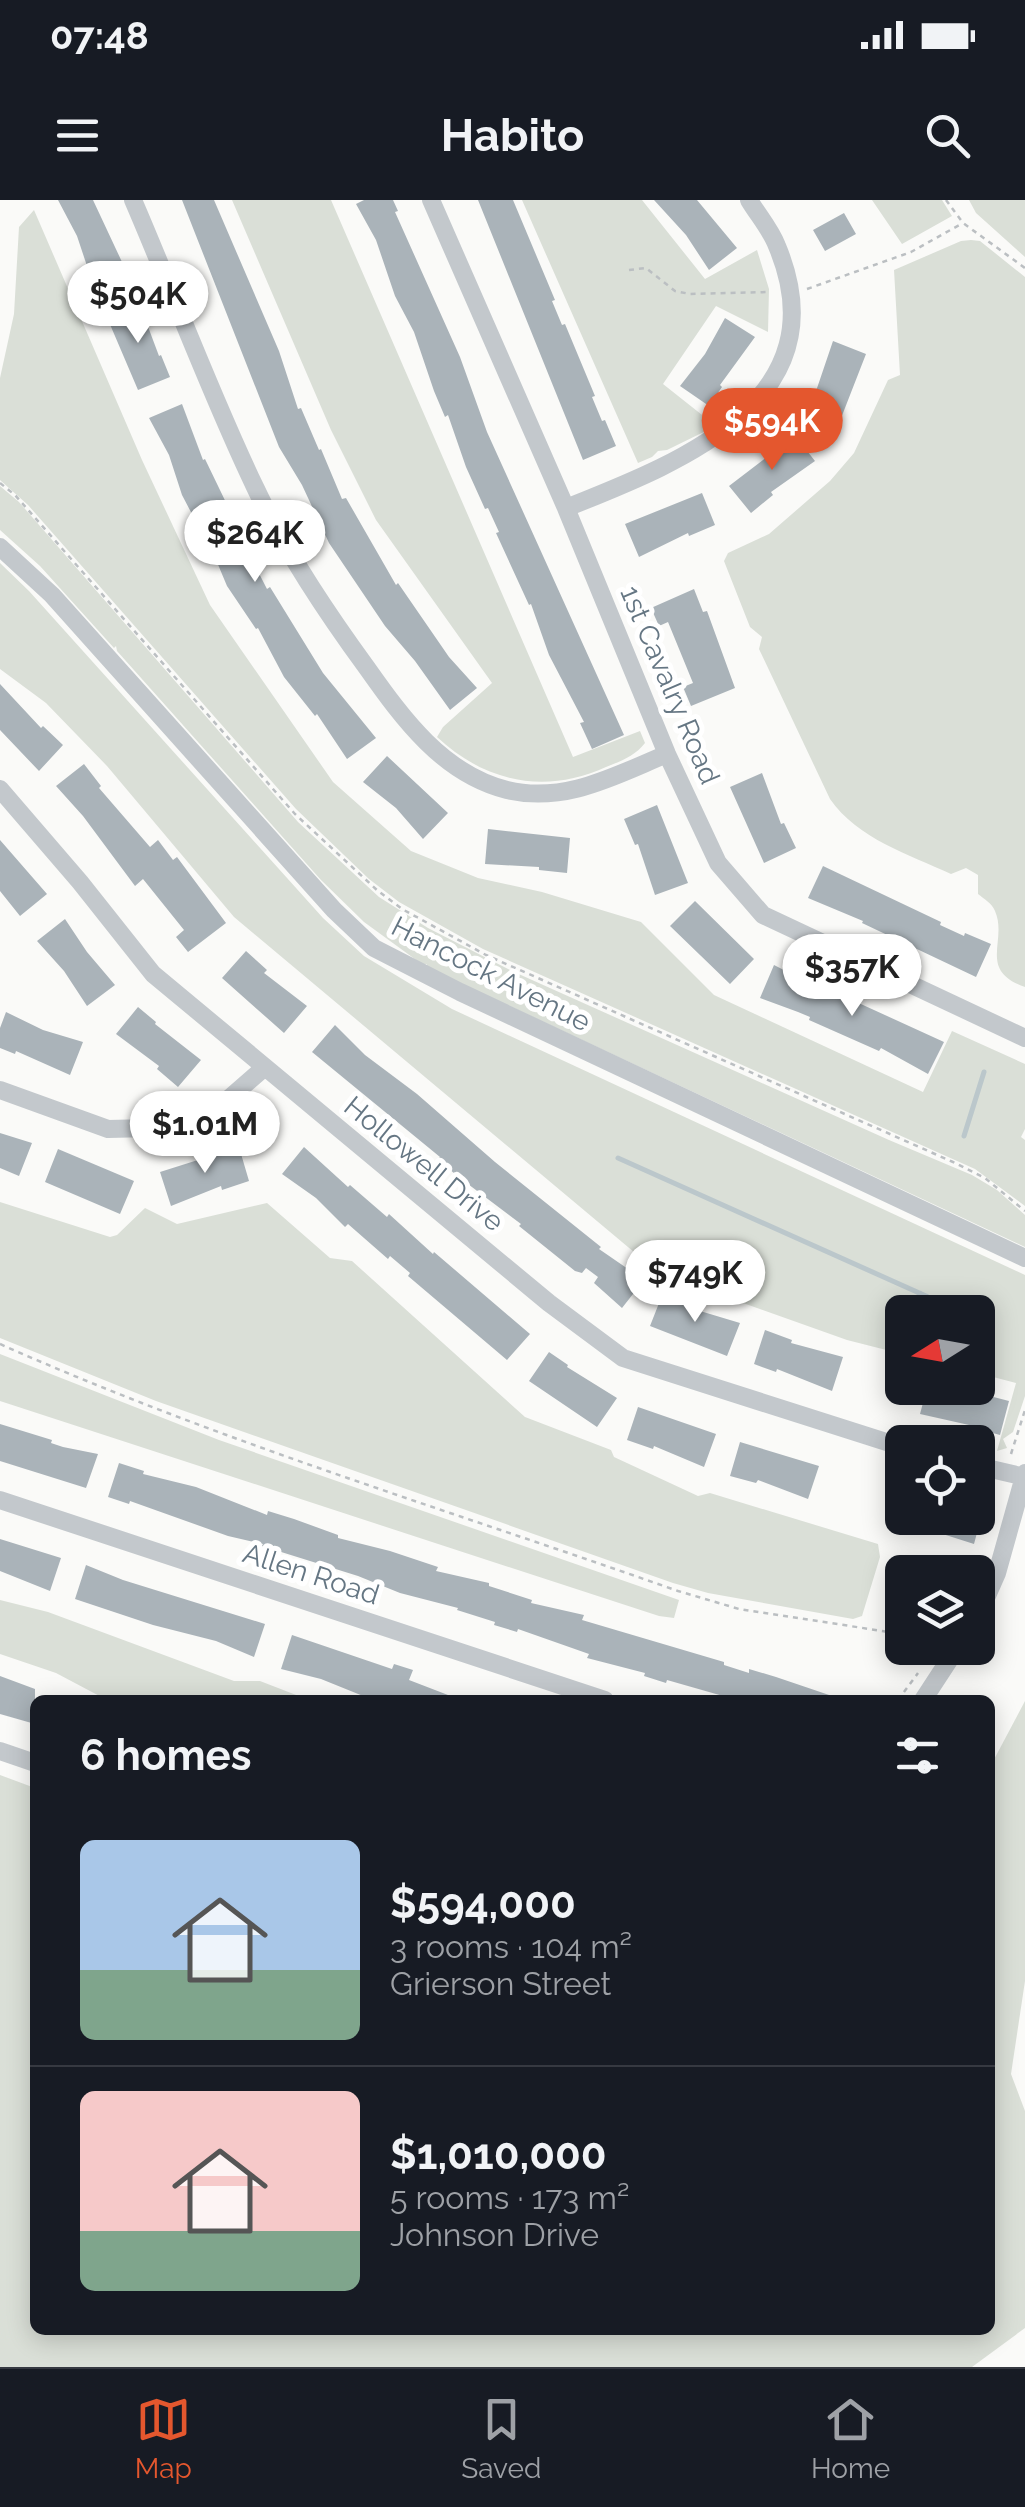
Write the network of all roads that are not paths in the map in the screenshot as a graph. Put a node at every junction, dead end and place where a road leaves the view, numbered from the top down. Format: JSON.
{"nodes":[{"id":1,"x":133,"y":200,"type":"edge"},
{"id":2,"x":431,"y":200,"type":"edge"},
{"id":3,"x":748,"y":200,"type":"edge"},
{"id":4,"x":566,"y":508,"type":"junction"},
{"id":5,"x":0,"y":547,"type":"edge"},
{"id":6,"x":667,"y":754,"type":"junction"},
{"id":7,"x":0,"y":789,"type":"edge"},
{"id":8,"x":1025,"y":1038,"type":"edge"},
{"id":9,"x":266,"y":1068,"type":"junction"},
{"id":10,"x":0,"y":1090,"type":"edge"},
{"id":11,"x":1025,"y":1258,"type":"edge"},
{"id":12,"x":885,"y":1443,"type":"edge"},
{"id":13,"x":995,"y":1470,"type":"edge"},
{"id":14,"x":1025,"y":1476,"type":"edge"},
{"id":15,"x":0,"y":1500,"type":"edge"},
{"id":16,"x":995,"y":1579,"type":"edge"},
{"id":17,"x":946,"y":1665,"type":"edge"},
{"id":18,"x":590,"y":1695,"type":"edge"},
{"id":19,"x":925,"y":1695,"type":"edge"},
{"id":20,"x":0,"y":1752,"type":"edge"},
{"id":21,"x":30,"y":1762,"type":"edge"}],
"edges":[{"from":1,"to":6,"type":"street"},
{"from":2,"to":4,"type":"street","name":"1st Cavalry Road"},
{"from":3,"to":4,"type":"street"},
{"from":4,"to":6,"type":"street","name":"1st Cavalry Road"},
{"from":5,"to":11,"type":"street","name":"Hancock Avenue"},
{"from":6,"to":8,"type":"street","name":"1st Cavalry Road"},
{"from":7,"to":9,"type":"street","name":"Hollowell Drive"},
{"from":9,"to":10,"type":"street"},
{"from":9,"to":12,"type":"street","name":"Hollowell Drive"},
{"from":13,"to":14,"type":"street"},
{"from":14,"to":16,"type":"street"},
{"from":15,"to":18,"type":"street","name":"Allen Road"},
{"from":17,"to":19,"type":"street"},
{"from":20,"to":21,"type":"street"}]}
